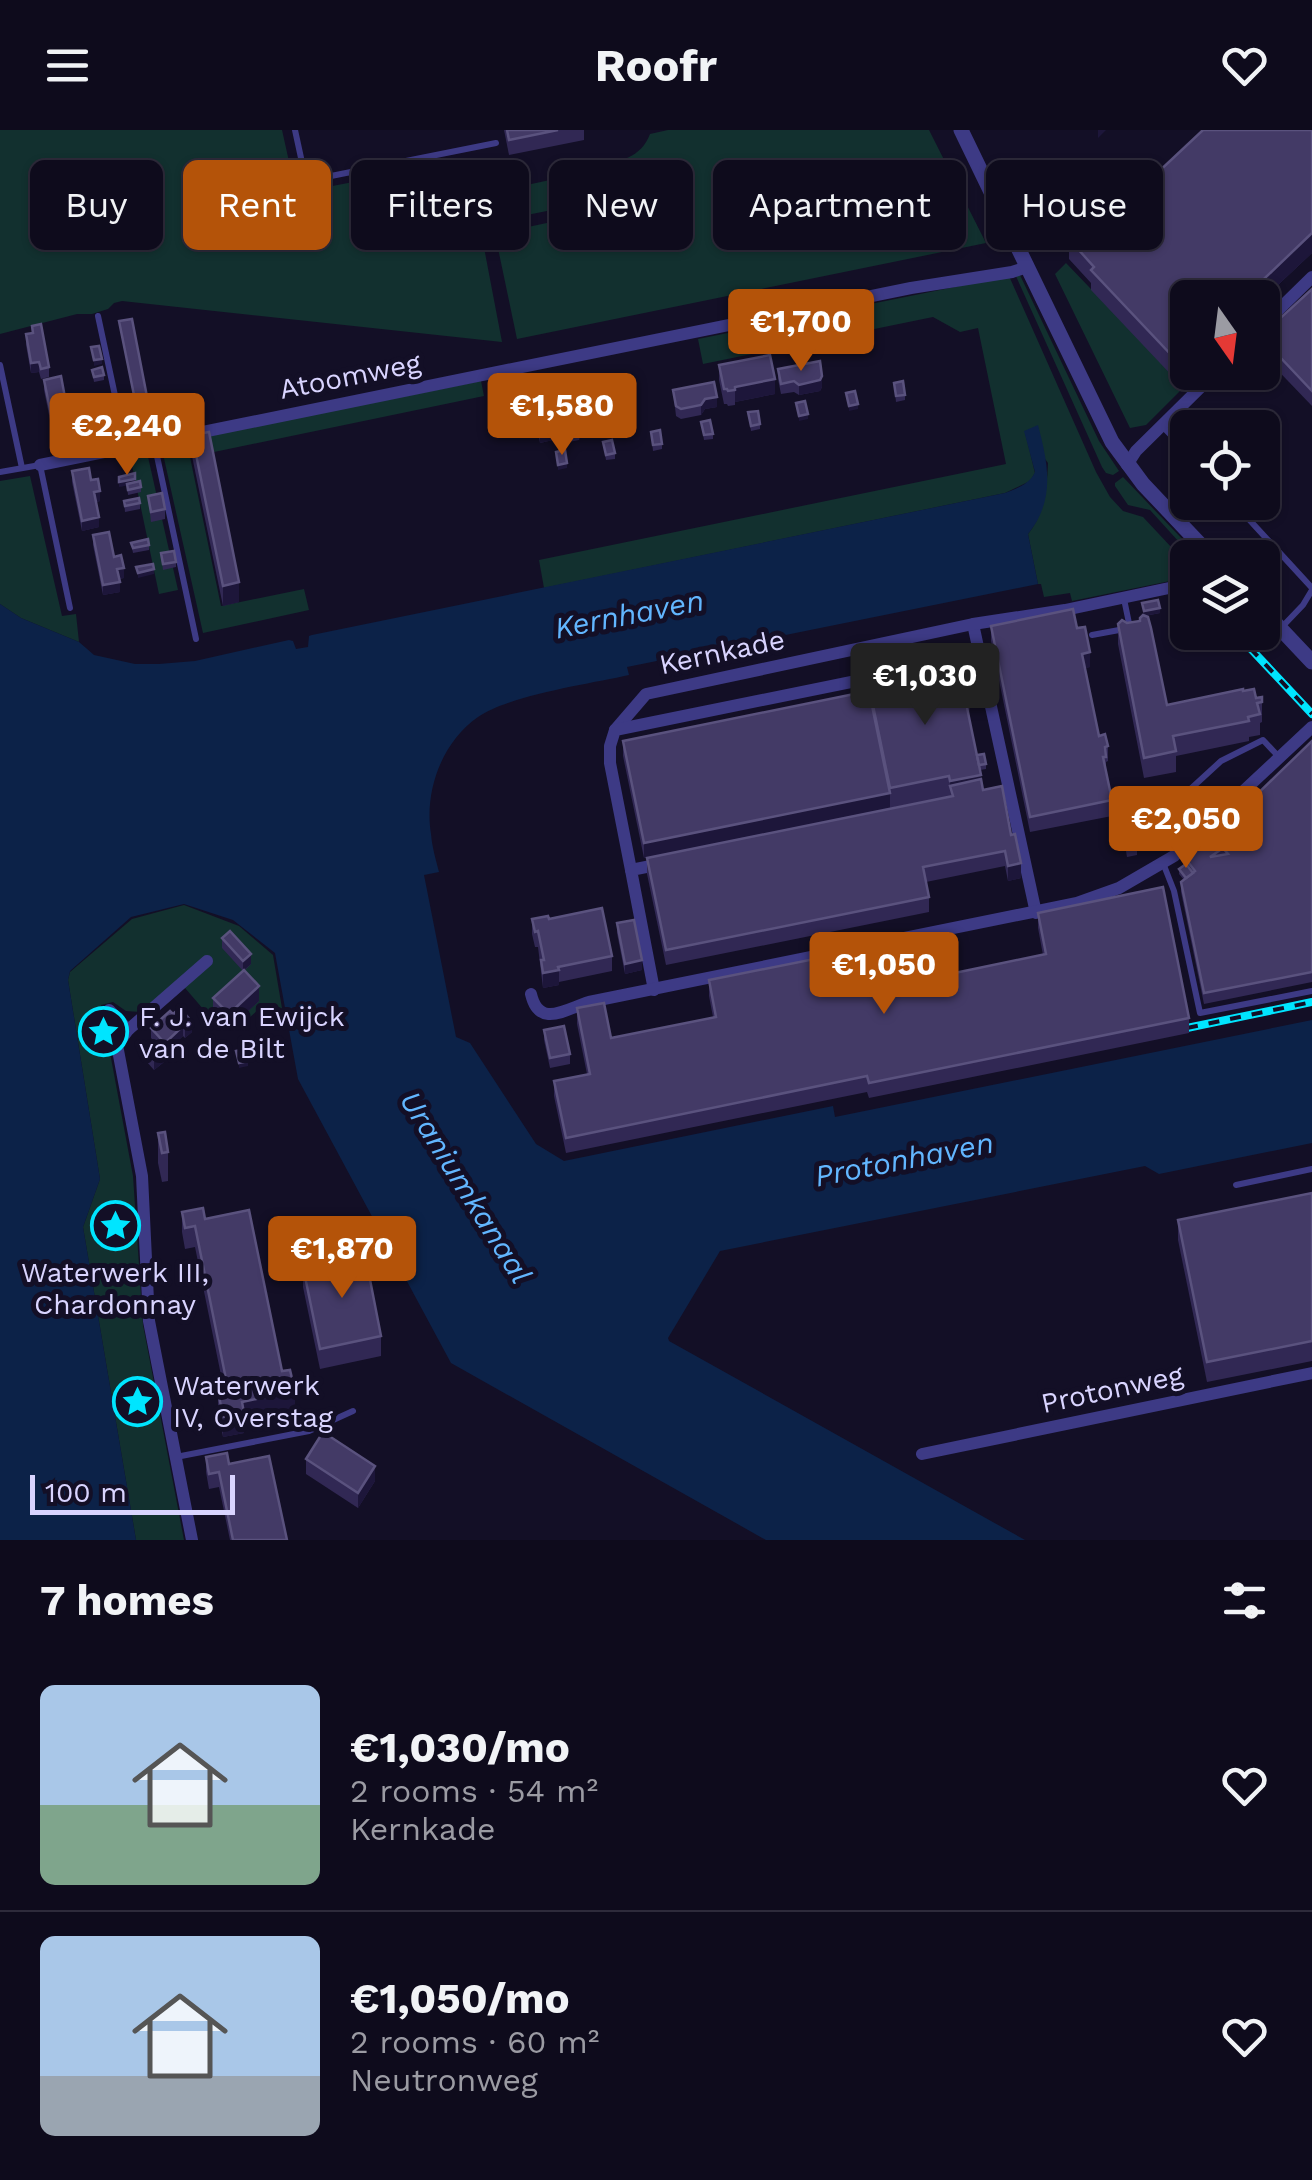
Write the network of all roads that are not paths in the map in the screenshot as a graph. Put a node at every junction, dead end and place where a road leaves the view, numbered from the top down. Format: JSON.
{"nodes":[{"id":1,"x":295,"y":130,"type":"edge"},
{"id":2,"x":962,"y":130,"type":"edge"},
{"id":3,"x":496,"y":143,"type":"dead end"},
{"id":4,"x":1027,"y":267,"type":"junction"},
{"id":5,"x":1312,"y":277,"type":"edge"},
{"id":6,"x":1280,"y":308,"type":"edge"},
{"id":7,"x":98,"y":316,"type":"dead end"},
{"id":8,"x":0,"y":365,"type":"edge"},
{"id":9,"x":1198,"y":390,"type":"edge"},
{"id":10,"x":1162,"y":426,"type":"junction"},
{"id":11,"x":1170,"y":434,"type":"edge"},
{"id":12,"x":153,"y":440,"type":"junction"},
{"id":13,"x":126,"y":447,"type":"junction"},
{"id":14,"x":40,"y":465,"type":"junction"},
{"id":15,"x":1128,"y":465,"type":"junction"},
{"id":16,"x":22,"y":468,"type":"junction"},
{"id":17,"x":0,"y":472,"type":"edge"},
{"id":18,"x":1249,"y":520,"type":"edge"},
{"id":19,"x":1197,"y":540,"type":"edge"},
{"id":20,"x":1170,"y":588,"type":"edge"},
{"id":21,"x":1312,"y":589,"type":"edge"},
{"id":22,"x":1124,"y":598,"type":"junction"},
{"id":23,"x":70,"y":608,"type":"dead end"},
{"id":24,"x":972,"y":624,"type":"junction"},
{"id":25,"x":1280,"y":628,"type":"joint"},
{"id":26,"x":1092,"y":636,"type":"dead end"},
{"id":27,"x":196,"y":639,"type":"dead end"},
{"id":28,"x":979,"y":656,"type":"junction"},
{"id":29,"x":1312,"y":662,"type":"edge"},
{"id":30,"x":1312,"y":727,"type":"edge"},
{"id":31,"x":615,"y":730,"type":"junction"},
{"id":32,"x":1280,"y":758,"type":"junction"},
{"id":33,"x":1126,"y":808,"type":"dead end"},
{"id":34,"x":668,"y":862,"type":"edge"},
{"id":35,"x":1163,"y":864,"type":"junction"},
{"id":36,"x":630,"y":870,"type":"junction"},
{"id":37,"x":1036,"y":912,"type":"junction"},
{"id":38,"x":207,"y":960,"type":"dead end"},
{"id":39,"x":654,"y":990,"type":"junction"},
{"id":40,"x":1312,"y":991,"type":"edge"},
{"id":41,"x":531,"y":994,"type":"dead end"},
{"id":42,"x":109,"y":1010,"type":"dead end"},
{"id":43,"x":128,"y":1030,"type":"junction"},
{"id":44,"x":1312,"y":1169,"type":"edge"},
{"id":45,"x":1236,"y":1186,"type":"dead end"},
{"id":46,"x":1312,"y":1373,"type":"edge"},
{"id":47,"x":353,"y":1411,"type":"dead end"},
{"id":48,"x":922,"y":1454,"type":"dead end"},
{"id":49,"x":175,"y":1457,"type":"junction"},
{"id":50,"x":192,"y":1540,"type":"edge"}],
"edges":[{"from":1,"to":3,"type":"lane"},
{"from":2,"to":4,"type":"street"},
{"from":4,"to":12,"type":"street","name":"Atoomweg"},
{"from":4,"to":15,"type":"street"},
{"from":5,"to":6,"type":"street"},
{"from":7,"to":13,"type":"lane"},
{"from":8,"to":16,"type":"lane"},
{"from":9,"to":10,"type":"street"},
{"from":10,"to":11,"type":"lane"},
{"from":10,"to":15,"type":"street"},
{"from":12,"to":13,"type":"street","name":"Atoomweg"},
{"from":12,"to":27,"type":"lane"},
{"from":13,"to":14,"type":"street","name":"Atoomweg"},
{"from":14,"to":16,"type":"lane","name":"Atoomweg"},
{"from":14,"to":23,"type":"lane"},
{"from":15,"to":19,"type":"street"},
{"from":16,"to":17,"type":"lane","name":"Atoomweg"},
{"from":18,"to":21,"type":"lane"},
{"from":20,"to":22,"type":"street","name":"Kernkade"},
{"from":21,"to":25,"type":"lane"},
{"from":22,"to":24,"type":"street","name":"Kernkade"},
{"from":22,"to":26,"type":"lane"},
{"from":24,"to":28,"type":"street"},
{"from":24,"to":31,"type":"street","name":"Kernkade"},
{"from":25,"to":29,"type":"street"},
{"from":28,"to":31,"type":"street","name":"Kernkade"},
{"from":28,"to":37,"type":"street"},
{"from":30,"to":32,"type":"street"},
{"from":31,"to":36,"type":"street"},
{"from":32,"to":33,"type":"lane"},
{"from":32,"to":35,"type":"street"},
{"from":34,"to":36,"type":"street"},
{"from":35,"to":37,"type":"street"},
{"from":35,"to":40,"type":"lane"},
{"from":36,"to":39,"type":"street"},
{"from":37,"to":39,"type":"street"},
{"from":38,"to":43,"type":"street"},
{"from":39,"to":41,"type":"street"},
{"from":42,"to":43,"type":"street"},
{"from":43,"to":49,"type":"street"},
{"from":44,"to":45,"type":"lane"},
{"from":46,"to":48,"type":"street","name":"Protonweg"},
{"from":47,"to":49,"type":"lane"},
{"from":49,"to":50,"type":"street"}]}
